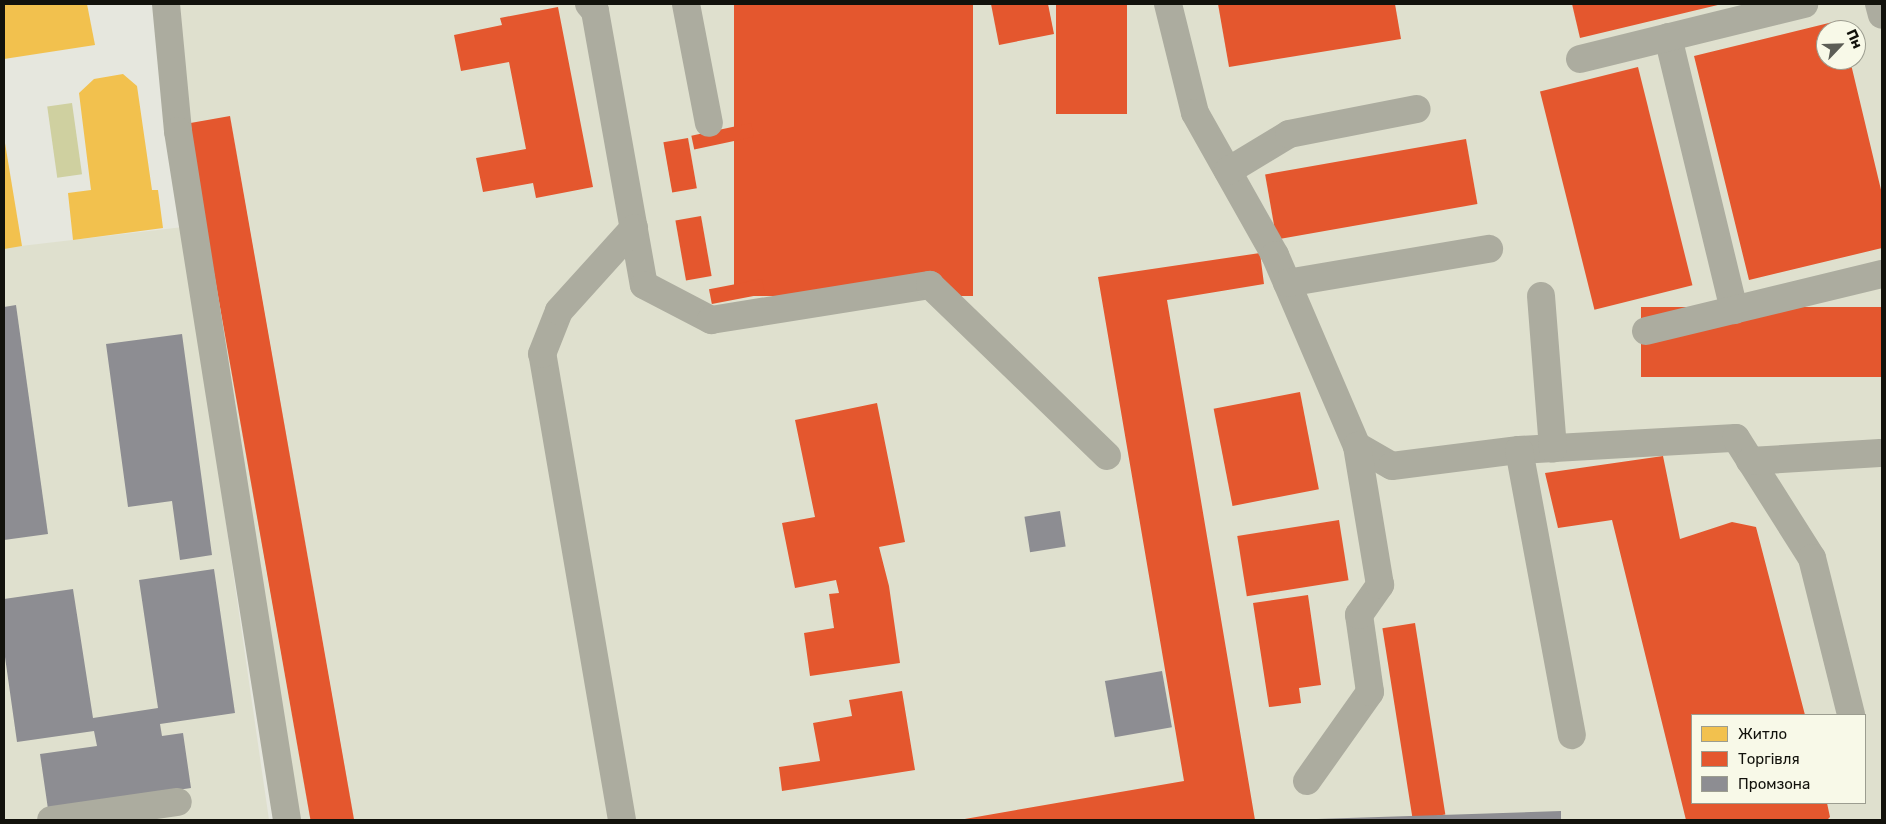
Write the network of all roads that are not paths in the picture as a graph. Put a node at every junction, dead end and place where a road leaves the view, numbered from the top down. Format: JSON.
{"nodes":[{"id":1,"x":166,"y":4,"type":"edge"},
{"id":2,"x":589,"y":4,"type":"edge"},
{"id":3,"x":686,"y":4,"type":"edge"},
{"id":4,"x":1168,"y":4,"type":"edge"},
{"id":5,"x":1804,"y":4,"type":"edge"},
{"id":6,"x":1879,"y":4,"type":"edge"},
{"id":7,"x":1882,"y":15,"type":"edge"},
{"id":8,"x":1668,"y":37,"type":"junction"},
{"id":9,"x":1580,"y":59,"type":"dead end"},
{"id":10,"x":1417,"y":109,"type":"dead end"},
{"id":11,"x":709,"y":123,"type":"dead end"},
{"id":12,"x":1228,"y":171,"type":"junction"},
{"id":13,"x":634,"y":228,"type":"junction"},
{"id":14,"x":1489,"y":249,"type":"dead end"},
{"id":15,"x":1882,"y":274,"type":"edge"},
{"id":16,"x":1287,"y":283,"type":"junction"},
{"id":17,"x":1541,"y":296,"type":"dead end"},
{"id":18,"x":1734,"y":310,"type":"junction"},
{"id":19,"x":1646,"y":331,"type":"dead end"},
{"id":20,"x":1357,"y":446,"type":"junction"},
{"id":21,"x":1553,"y":448,"type":"junction"},
{"id":22,"x":1519,"y":450,"type":"junction"},
{"id":23,"x":1880,"y":453,"type":"dead end"},
{"id":24,"x":1106,"y":456,"type":"dead end"},
{"id":25,"x":1750,"y":461,"type":"junction"},
{"id":26,"x":1851,"y":714,"type":"edge"},
{"id":27,"x":1572,"y":736,"type":"dead end"},
{"id":28,"x":1307,"y":781,"type":"dead end"},
{"id":29,"x":178,"y":802,"type":"dead end"},
{"id":30,"x":51,"y":820,"type":"edge"},
{"id":31,"x":287,"y":820,"type":"edge"},
{"id":32,"x":622,"y":820,"type":"edge"}],
"edges":[{"from":1,"to":31,"type":"lane"},
{"from":2,"to":13,"type":"lane"},
{"from":3,"to":11,"type":"lane"},
{"from":4,"to":12,"type":"lane"},
{"from":5,"to":8,"type":"lane"},
{"from":6,"to":7,"type":"lane"},
{"from":8,"to":9,"type":"lane"},
{"from":8,"to":18,"type":"lane"},
{"from":10,"to":12,"type":"lane"},
{"from":12,"to":16,"type":"lane"},
{"from":13,"to":24,"type":"lane"},
{"from":13,"to":32,"type":"lane"},
{"from":14,"to":16,"type":"lane"},
{"from":15,"to":18,"type":"lane"},
{"from":16,"to":20,"type":"lane"},
{"from":17,"to":21,"type":"lane"},
{"from":18,"to":19,"type":"lane"},
{"from":20,"to":22,"type":"lane"},
{"from":20,"to":28,"type":"lane"},
{"from":21,"to":22,"type":"lane"},
{"from":21,"to":25,"type":"lane"},
{"from":22,"to":27,"type":"lane"},
{"from":23,"to":25,"type":"lane"},
{"from":25,"to":26,"type":"lane"},
{"from":29,"to":30,"type":"lane"}]}
